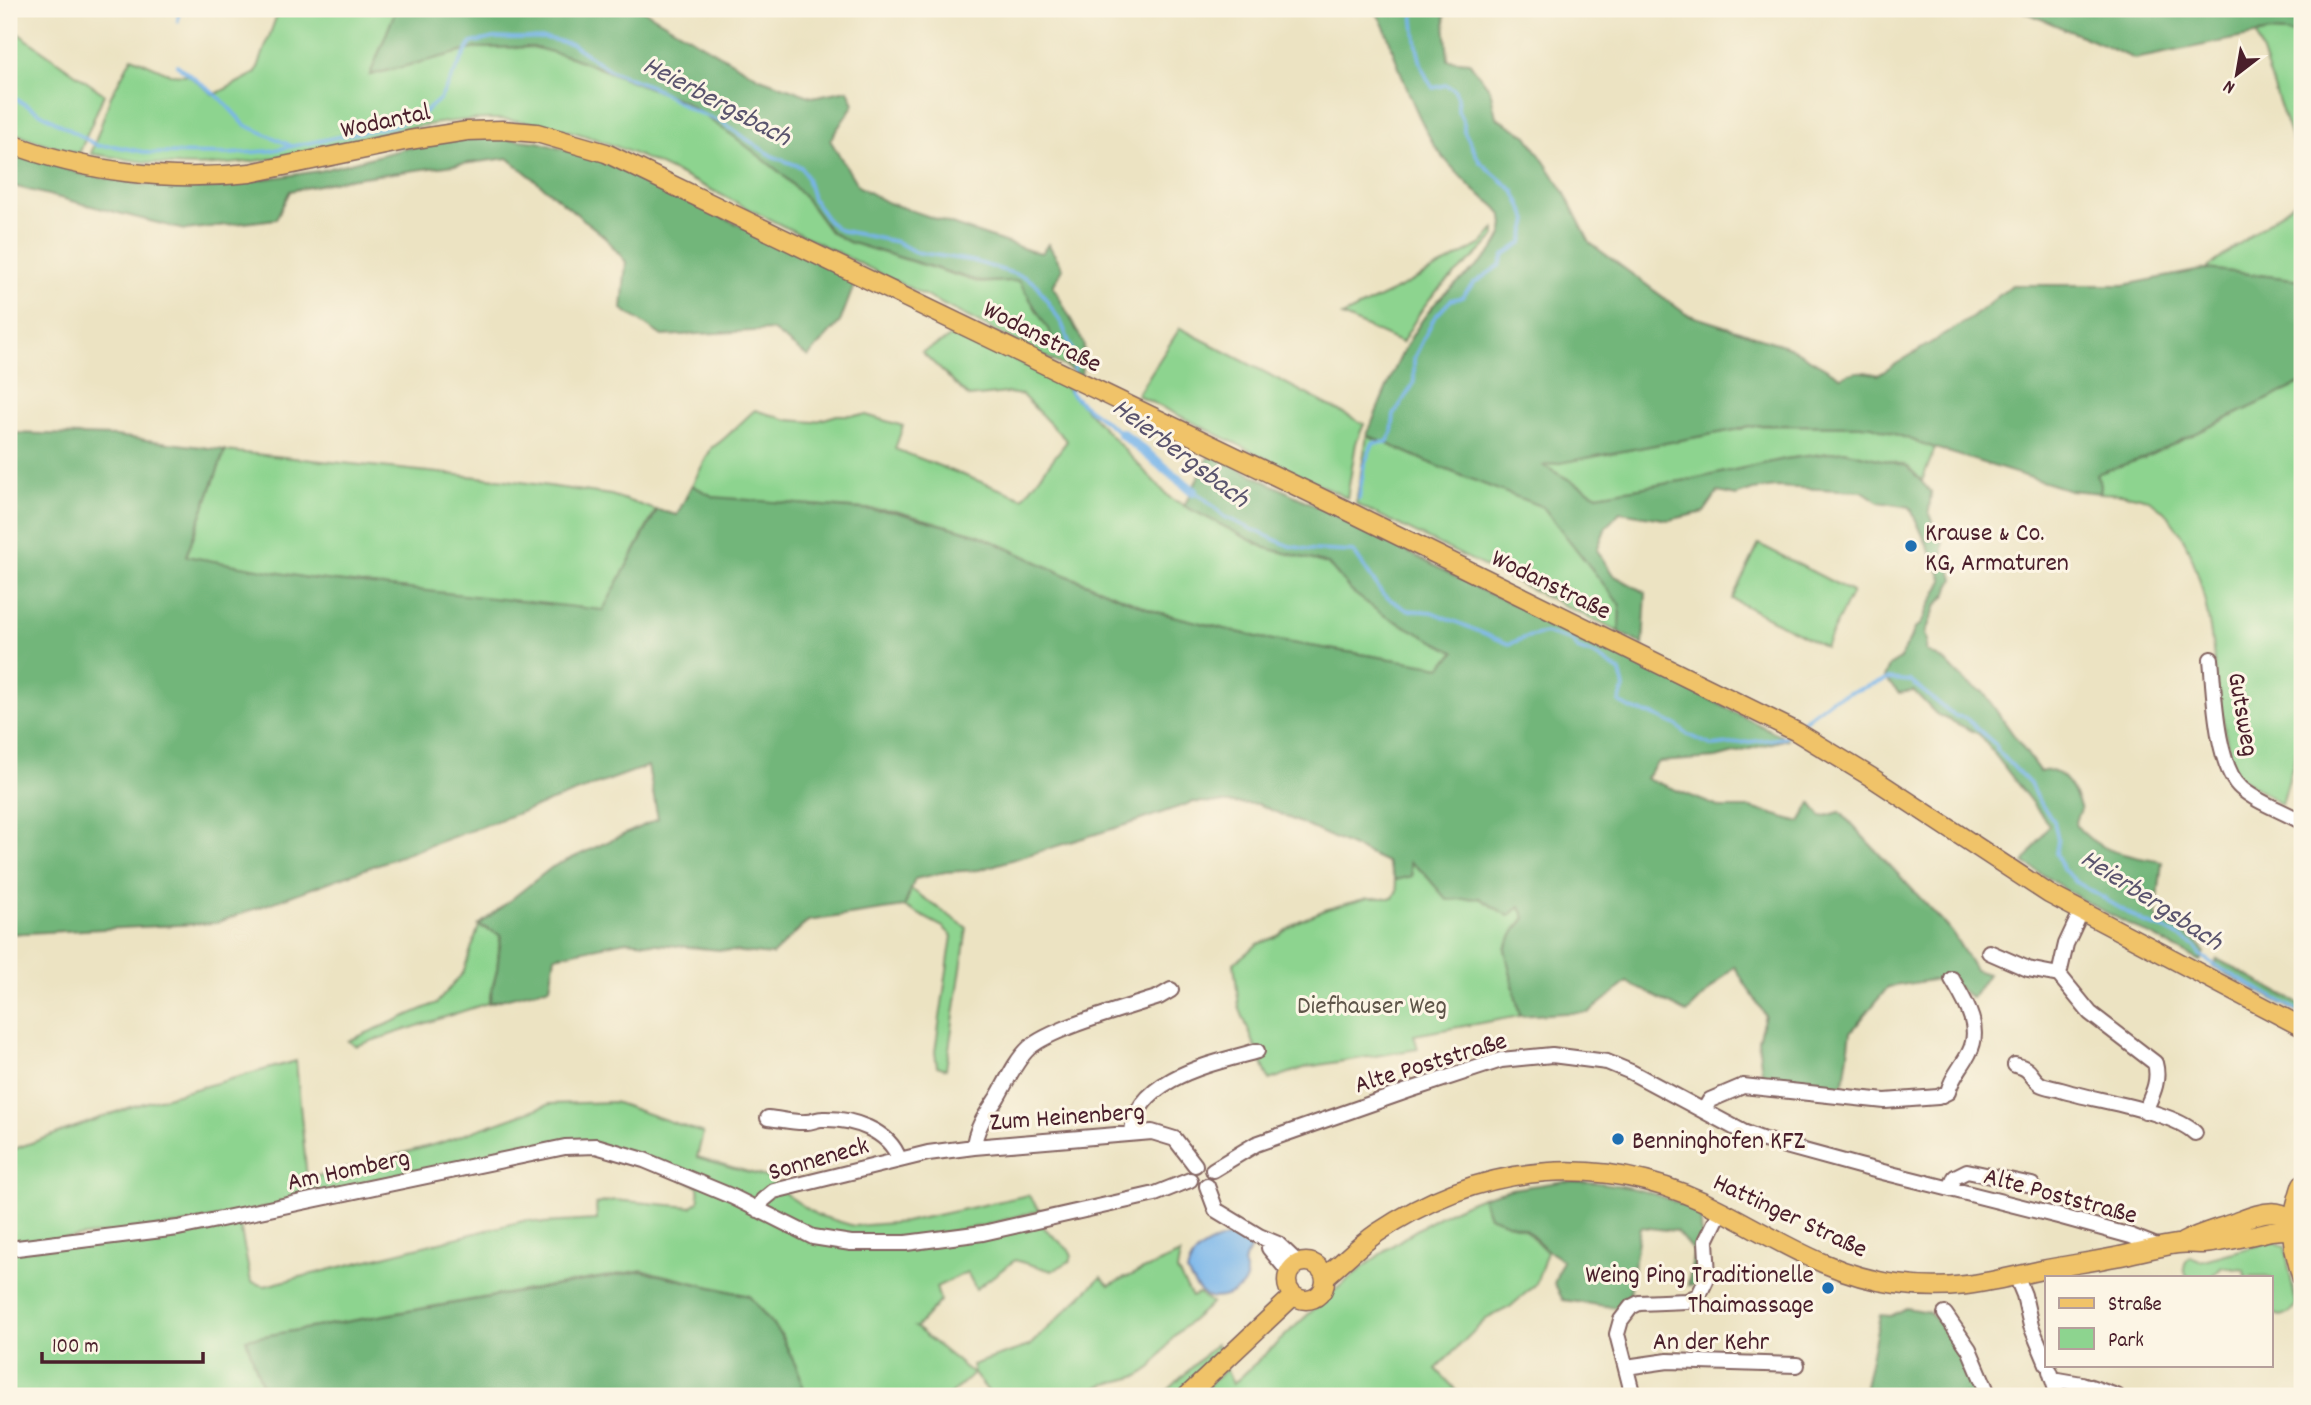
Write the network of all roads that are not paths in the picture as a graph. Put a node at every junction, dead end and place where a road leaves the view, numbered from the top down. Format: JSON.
{"nodes":[{"id":1,"x":9,"y":143,"type":"edge"},
{"id":2,"x":758,"y":225,"type":"joint"},
{"id":3,"x":2211,"y":659,"type":"dead end"},
{"id":4,"x":2302,"y":822,"type":"edge"},
{"id":5,"x":2081,"y":912,"type":"junction"},
{"id":6,"x":1989,"y":952,"type":"dead end"},
{"id":7,"x":2060,"y":975,"type":"junction"},
{"id":8,"x":1952,"y":979,"type":"dead end"},
{"id":9,"x":1171,"y":990,"type":"dead end"},
{"id":10,"x":2302,"y":1027,"type":"edge"},
{"id":11,"x":1257,"y":1051,"type":"dead end"},
{"id":12,"x":2015,"y":1065,"type":"dead end"},
{"id":13,"x":1704,"y":1110,"type":"junction"},
{"id":14,"x":2145,"y":1111,"type":"junction"},
{"id":15,"x":768,"y":1118,"type":"dead end"},
{"id":16,"x":1132,"y":1132,"type":"junction"},
{"id":17,"x":2195,"y":1133,"type":"dead end"},
{"id":18,"x":974,"y":1147,"type":"junction"},
{"id":19,"x":928,"y":1153,"type":"joint"},
{"id":20,"x":899,"y":1159,"type":"junction"},
{"id":21,"x":1195,"y":1165,"type":"junction"},
{"id":22,"x":1213,"y":1170,"type":"junction"},
{"id":23,"x":2302,"y":1174,"type":"edge"},
{"id":24,"x":1190,"y":1180,"type":"junction"},
{"id":25,"x":2032,"y":1185,"type":"dead end"},
{"id":26,"x":1208,"y":1186,"type":"junction"},
{"id":27,"x":2296,"y":1187,"type":"edge"},
{"id":28,"x":1950,"y":1189,"type":"junction"},
{"id":29,"x":758,"y":1210,"type":"junction"},
{"id":30,"x":1721,"y":1210,"type":"junction"},
{"id":31,"x":2268,"y":1212,"type":"junction"},
{"id":32,"x":2296,"y":1222,"type":"edge"},
{"id":33,"x":2179,"y":1243,"type":"junction"},
{"id":34,"x":2159,"y":1247,"type":"junction"},
{"id":35,"x":9,"y":1249,"type":"edge"},
{"id":36,"x":1306,"y":1269,"type":"junction"},
{"id":37,"x":2017,"y":1278,"type":"junction"},
{"id":38,"x":2302,"y":1279,"type":"edge"},
{"id":39,"x":1293,"y":1296,"type":"junction"},
{"id":40,"x":1945,"y":1314,"type":"dead end"},
{"id":41,"x":2045,"y":1360,"type":"edge"},
{"id":42,"x":1797,"y":1365,"type":"dead end"},
{"id":43,"x":2047,"y":1366,"type":"edge"},
{"id":44,"x":1626,"y":1367,"type":"junction"},
{"id":45,"x":2053,"y":1379,"type":"junction"},
{"id":46,"x":1187,"y":1396,"type":"edge"},
{"id":47,"x":1633,"y":1396,"type":"edge"},
{"id":48,"x":1989,"y":1396,"type":"edge"},
{"id":49,"x":2058,"y":1396,"type":"edge"},
{"id":50,"x":2117,"y":1396,"type":"edge"}],
"edges":[{"from":1,"to":2,"type":"main road","name":"Wodantal"},
{"from":2,"to":5,"type":"main road","name":"Wodanstraße"},
{"from":3,"to":4,"type":"street","name":"Gutsweg"},
{"from":5,"to":7,"type":"street"},
{"from":5,"to":10,"type":"main road","name":"Wodanstraße"},
{"from":6,"to":7,"type":"street"},
{"from":7,"to":14,"type":"street"},
{"from":8,"to":13,"type":"street"},
{"from":9,"to":18,"type":"street"},
{"from":11,"to":16,"type":"street"},
{"from":12,"to":14,"type":"street"},
{"from":13,"to":22,"type":"street","name":"Alte Poststraße"},
{"from":13,"to":28,"type":"street","name":"Alte Poststraße"},
{"from":14,"to":17,"type":"street"},
{"from":15,"to":20,"type":"street","name":"Sonneneck"},
{"from":16,"to":18,"type":"street","name":"Zum Heinenberg"},
{"from":16,"to":21,"type":"street","name":"Zum Heinenberg"},
{"from":18,"to":19,"type":"street","name":"Zum Heinenberg"},
{"from":19,"to":20,"type":"street","name":"Sonneneck"},
{"from":20,"to":29,"type":"street","name":"Sonneneck"},
{"from":21,"to":22,"type":"street"},
{"from":21,"to":24,"type":"street"},
{"from":22,"to":26,"type":"street"},
{"from":23,"to":27,"type":"main road"},
{"from":24,"to":26,"type":"street"},
{"from":24,"to":29,"type":"street"},
{"from":25,"to":28,"type":"street","name":"Alte Poststraße"},
{"from":26,"to":36,"type":"street"},
{"from":27,"to":31,"type":"main road","name":"Hattinger Straße"},
{"from":27,"to":32,"type":"main road"},
{"from":28,"to":34,"type":"street","name":"Alte Poststraße"},
{"from":29,"to":35,"type":"street","name":"Am Homberg"},
{"from":30,"to":36,"type":"main road","name":"Hattinger Straße"},
{"from":30,"to":37,"type":"main road","name":"Hattinger Straße"},
{"from":30,"to":44,"type":"street","name":"An der Kehr"},
{"from":31,"to":32,"type":"main road","name":"Hattinger Straße"},
{"from":31,"to":33,"type":"main road","name":"Hattinger Straße"},
{"from":32,"to":33,"type":"main road","name":"Hattinger Straße"},
{"from":32,"to":38,"type":"main road"},
{"from":33,"to":34,"type":"main road","name":"Hattinger Straße"},
{"from":34,"to":37,"type":"main road","name":"Hattinger Straße"},
{"from":36,"to":39,"type":"main road"},
{"from":36,"to":39,"type":"main road","name":"Hattinger Straße"},
{"from":37,"to":41,"type":"street"},
{"from":39,"to":46,"type":"main road"},
{"from":40,"to":48,"type":"street"},
{"from":42,"to":44,"type":"street","name":"An der Kehr"},
{"from":43,"to":45,"type":"street"},
{"from":44,"to":47,"type":"street","name":"An der Kehr"},
{"from":45,"to":49,"type":"street"},
{"from":45,"to":50,"type":"street"}]}
